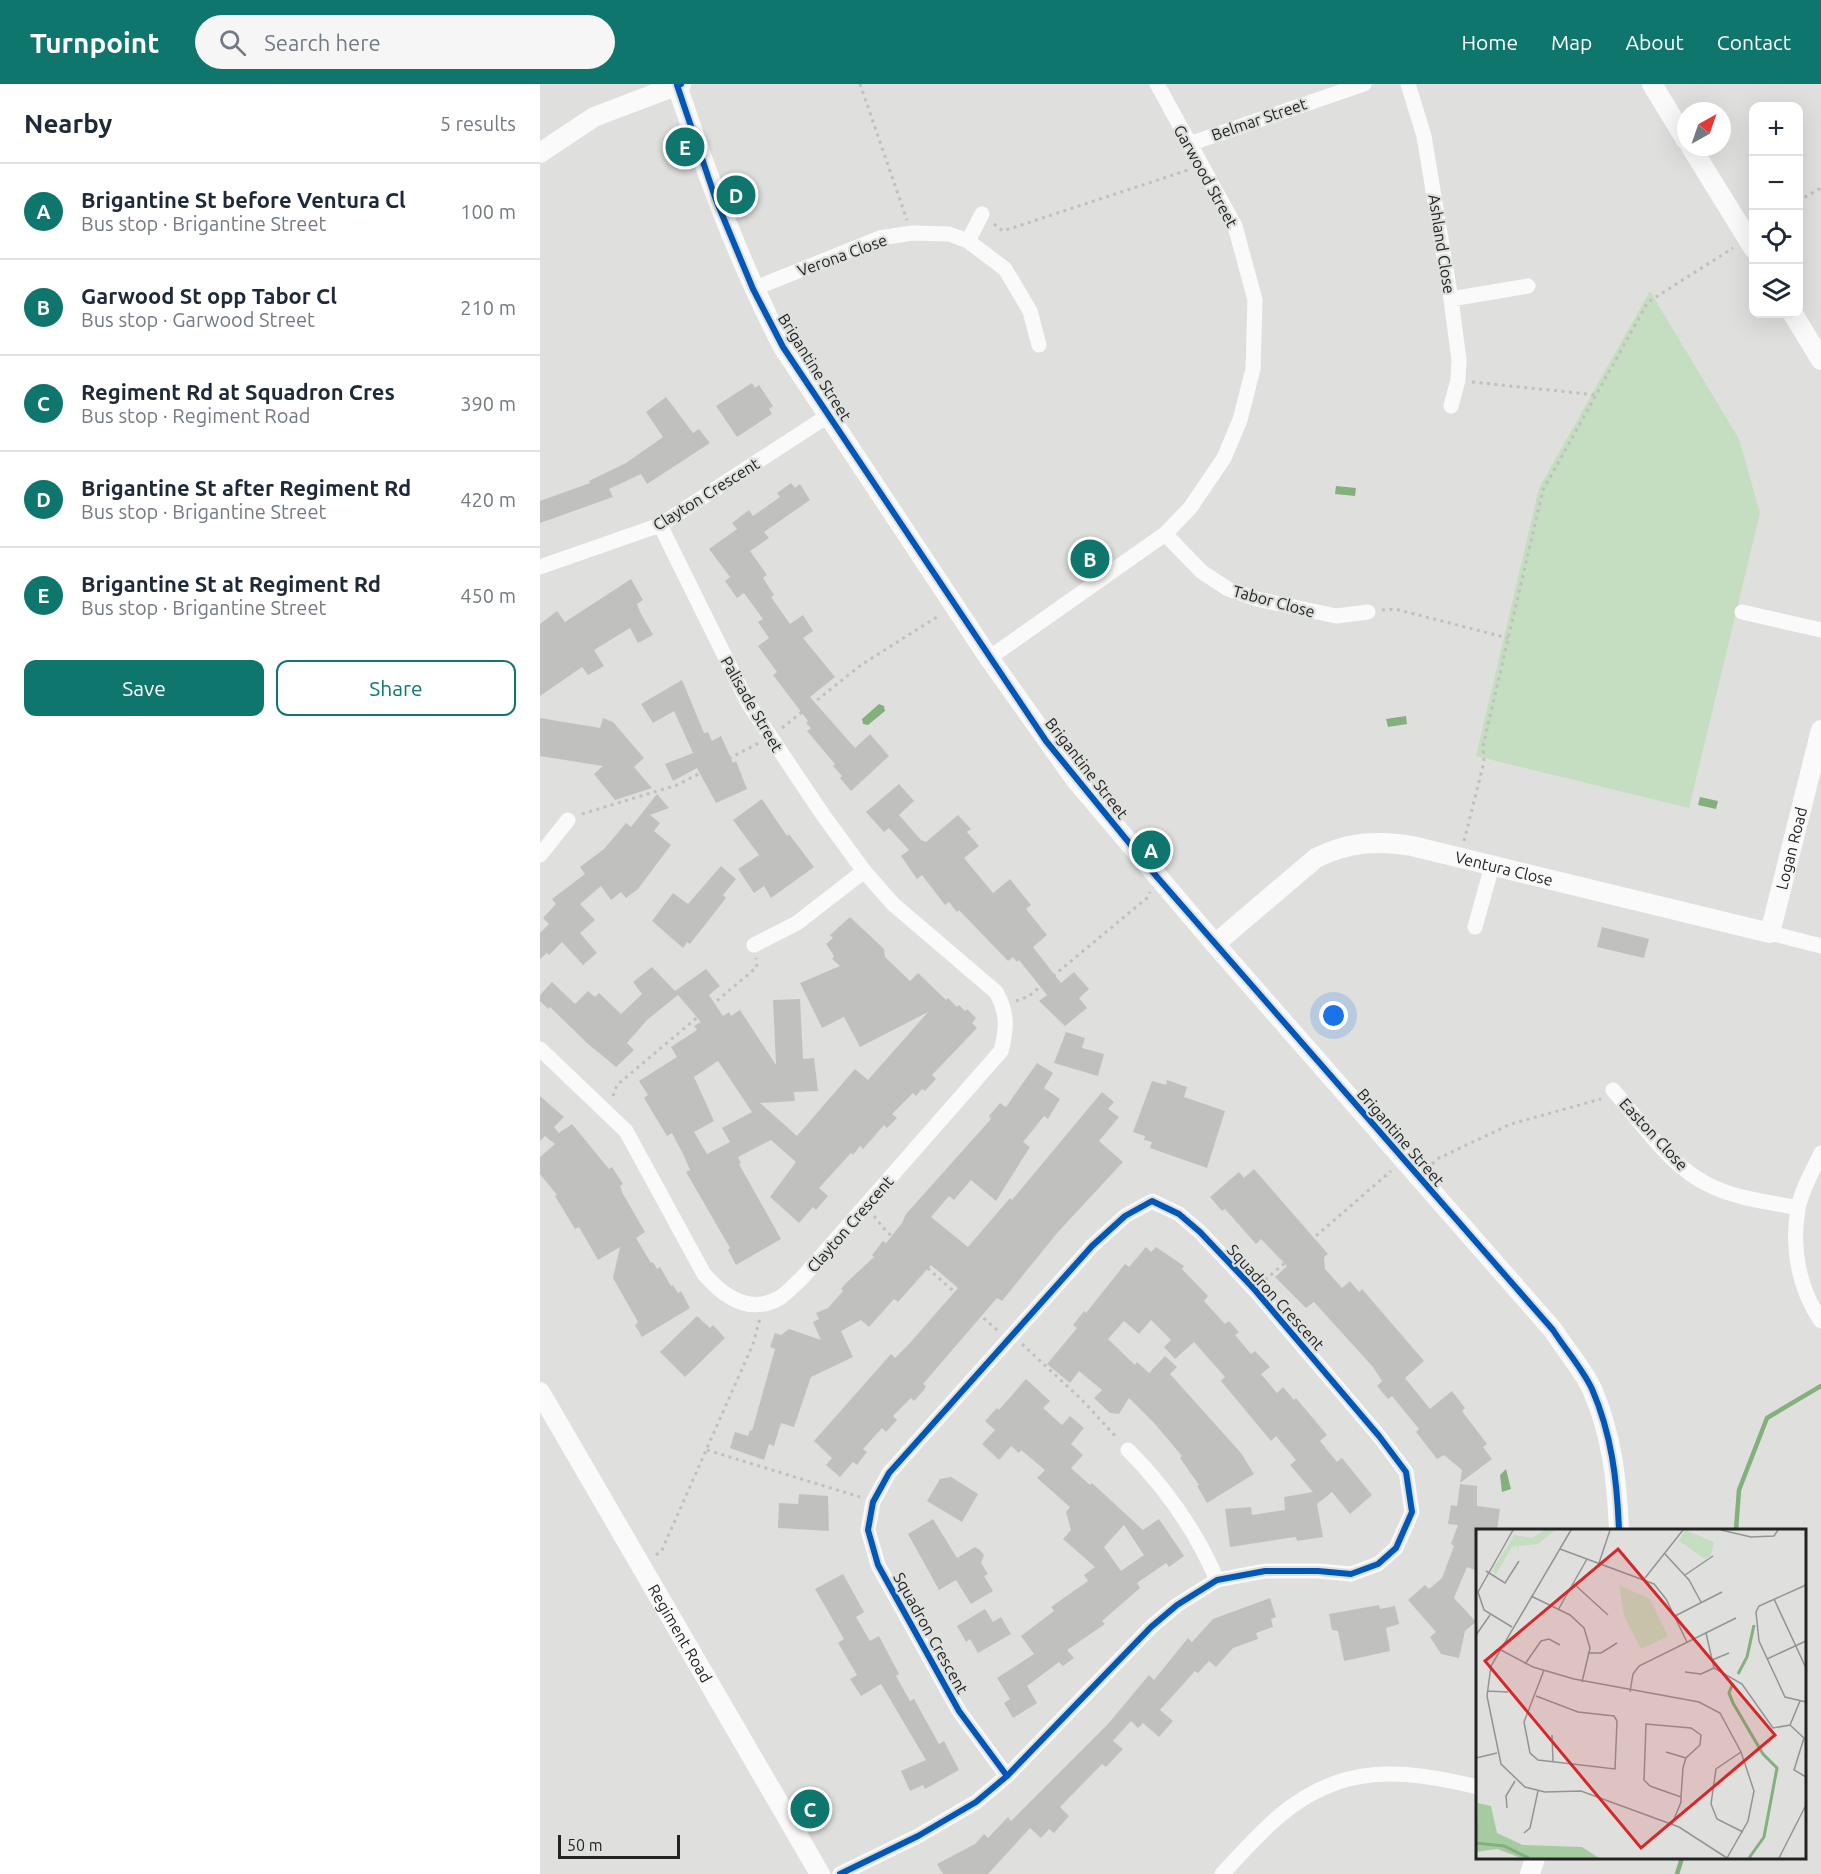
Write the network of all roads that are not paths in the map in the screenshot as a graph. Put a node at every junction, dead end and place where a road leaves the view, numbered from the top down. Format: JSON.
{"nodes":[{"id":1,"x":1157,"y":84,"type":"edge"},
{"id":2,"x":1364,"y":84,"type":"edge"},
{"id":3,"x":1408,"y":84,"type":"edge"},
{"id":4,"x":1652,"y":84,"type":"edge"},
{"id":5,"x":679,"y":85,"type":"edge"},
{"id":6,"x":1677,"y":125,"type":"edge"},
{"id":7,"x":1189,"y":144,"type":"junction"},
{"id":8,"x":540,"y":153,"type":"edge"},
{"id":9,"x":1697,"y":156,"type":"edge"},
{"id":10,"x":982,"y":214,"type":"road end"},
{"id":11,"x":968,"y":241,"type":"junction"},
{"id":12,"x":1749,"y":241,"type":"edge"},
{"id":13,"x":1528,"y":286,"type":"dead end"},
{"id":14,"x":753,"y":289,"type":"junction"},
{"id":15,"x":1451,"y":299,"type":"junction"},
{"id":16,"x":1795,"y":318,"type":"edge"},
{"id":17,"x":1039,"y":345,"type":"dead end"},
{"id":18,"x":1821,"y":360,"type":"edge"},
{"id":19,"x":1450,"y":406,"type":"dead end"},
{"id":20,"x":829,"y":415,"type":"junction"},
{"id":21,"x":660,"y":525,"type":"junction"},
{"id":22,"x":1165,"y":534,"type":"junction"},
{"id":23,"x":540,"y":567,"type":"edge"},
{"id":24,"x":1368,"y":612,"type":"road end"},
{"id":25,"x":1742,"y":612,"type":"dead end"},
{"id":26,"x":1821,"y":630,"type":"edge"},
{"id":27,"x":989,"y":658,"type":"junction"},
{"id":28,"x":1821,"y":730,"type":"edge"},
{"id":29,"x":568,"y":820,"type":"dead end"},
{"id":30,"x":540,"y":855,"type":"edge"},
{"id":31,"x":1492,"y":866,"type":"junction"},
{"id":32,"x":864,"y":871,"type":"junction"},
{"id":33,"x":1475,"y":927,"type":"dead end"},
{"id":34,"x":1770,"y":933,"type":"junction"},
{"id":35,"x":1215,"y":944,"type":"junction"},
{"id":36,"x":754,"y":945,"type":"road end"},
{"id":37,"x":1821,"y":946,"type":"edge"},
{"id":38,"x":540,"y":1049,"type":"edge"},
{"id":39,"x":1615,"y":1093,"type":"road end"},
{"id":40,"x":1821,"y":1153,"type":"edge"},
{"id":41,"x":1798,"y":1208,"type":"junction"},
{"id":42,"x":1821,"y":1321,"type":"edge"},
{"id":43,"x":540,"y":1392,"type":"edge"},
{"id":44,"x":1128,"y":1450,"type":"dead end"},
{"id":45,"x":1619,"y":1529,"type":"edge"},
{"id":46,"x":1217,"y":1580,"type":"junction"},
{"id":47,"x":1006,"y":1776,"type":"junction"},
{"id":48,"x":1476,"y":1787,"type":"edge"},
{"id":49,"x":1534,"y":1859,"type":"edge"},
{"id":50,"x":820,"y":1874,"type":"edge"},
{"id":51,"x":840,"y":1874,"type":"edge"},
{"id":52,"x":1222,"y":1874,"type":"edge"},
{"id":53,"x":1530,"y":1874,"type":"edge"}],
"edges":[{"from":1,"to":7,"type":"street","name":"Garwood Street"},
{"from":2,"to":7,"type":"street","name":"Belmar Street"},
{"from":3,"to":15,"type":"street","name":"Ashland Close"},
{"from":4,"to":6,"type":"street"},
{"from":5,"to":8,"type":"street"},
{"from":5,"to":14,"type":"street","name":"Brigantine Street"},
{"from":7,"to":22,"type":"street","name":"Garwood Street"},
{"from":9,"to":12,"type":"street"},
{"from":10,"to":11,"type":"street"},
{"from":11,"to":14,"type":"street","name":"Verona Close"},
{"from":11,"to":17,"type":"street","name":"Verona Close"},
{"from":13,"to":15,"type":"street"},
{"from":14,"to":20,"type":"street","name":"Brigantine Street"},
{"from":15,"to":19,"type":"street","name":"Ashland Close"},
{"from":16,"to":18,"type":"street"},
{"from":20,"to":21,"type":"street","name":"Clayton Crescent"},
{"from":20,"to":27,"type":"street","name":"Brigantine Street"},
{"from":21,"to":23,"type":"street","name":"Clayton Crescent"},
{"from":21,"to":32,"type":"street","name":"Palisade Street"},
{"from":22,"to":24,"type":"street","name":"Tabor Close"},
{"from":22,"to":27,"type":"street","name":"Garwood Street"},
{"from":25,"to":26,"type":"street"},
{"from":27,"to":35,"type":"street","name":"Brigantine Street"},
{"from":28,"to":34,"type":"street","name":"Logan Road"},
{"from":29,"to":30,"type":"street"},
{"from":31,"to":33,"type":"street"},
{"from":31,"to":34,"type":"street","name":"Ventura Close"},
{"from":31,"to":35,"type":"street","name":"Ventura Close"},
{"from":32,"to":36,"type":"street"},
{"from":32,"to":38,"type":"street","name":"Clayton Crescent"},
{"from":34,"to":37,"type":"street","name":"Ventura Close"},
{"from":35,"to":45,"type":"street","name":"Brigantine Street"},
{"from":39,"to":41,"type":"street","name":"Easton Close"},
{"from":40,"to":41,"type":"street"},
{"from":41,"to":42,"type":"street"},
{"from":43,"to":50,"type":"street","name":"Regiment Road"},
{"from":44,"to":46,"type":"street"},
{"from":46,"to":47,"type":"street","name":"Squadron Crescent"},
{"from":46,"to":47,"type":"street","name":"Squadron Crescent"},
{"from":47,"to":51,"type":"street","name":"Squadron Crescent"},
{"from":48,"to":52,"type":"street"},
{"from":49,"to":53,"type":"street"}]}
